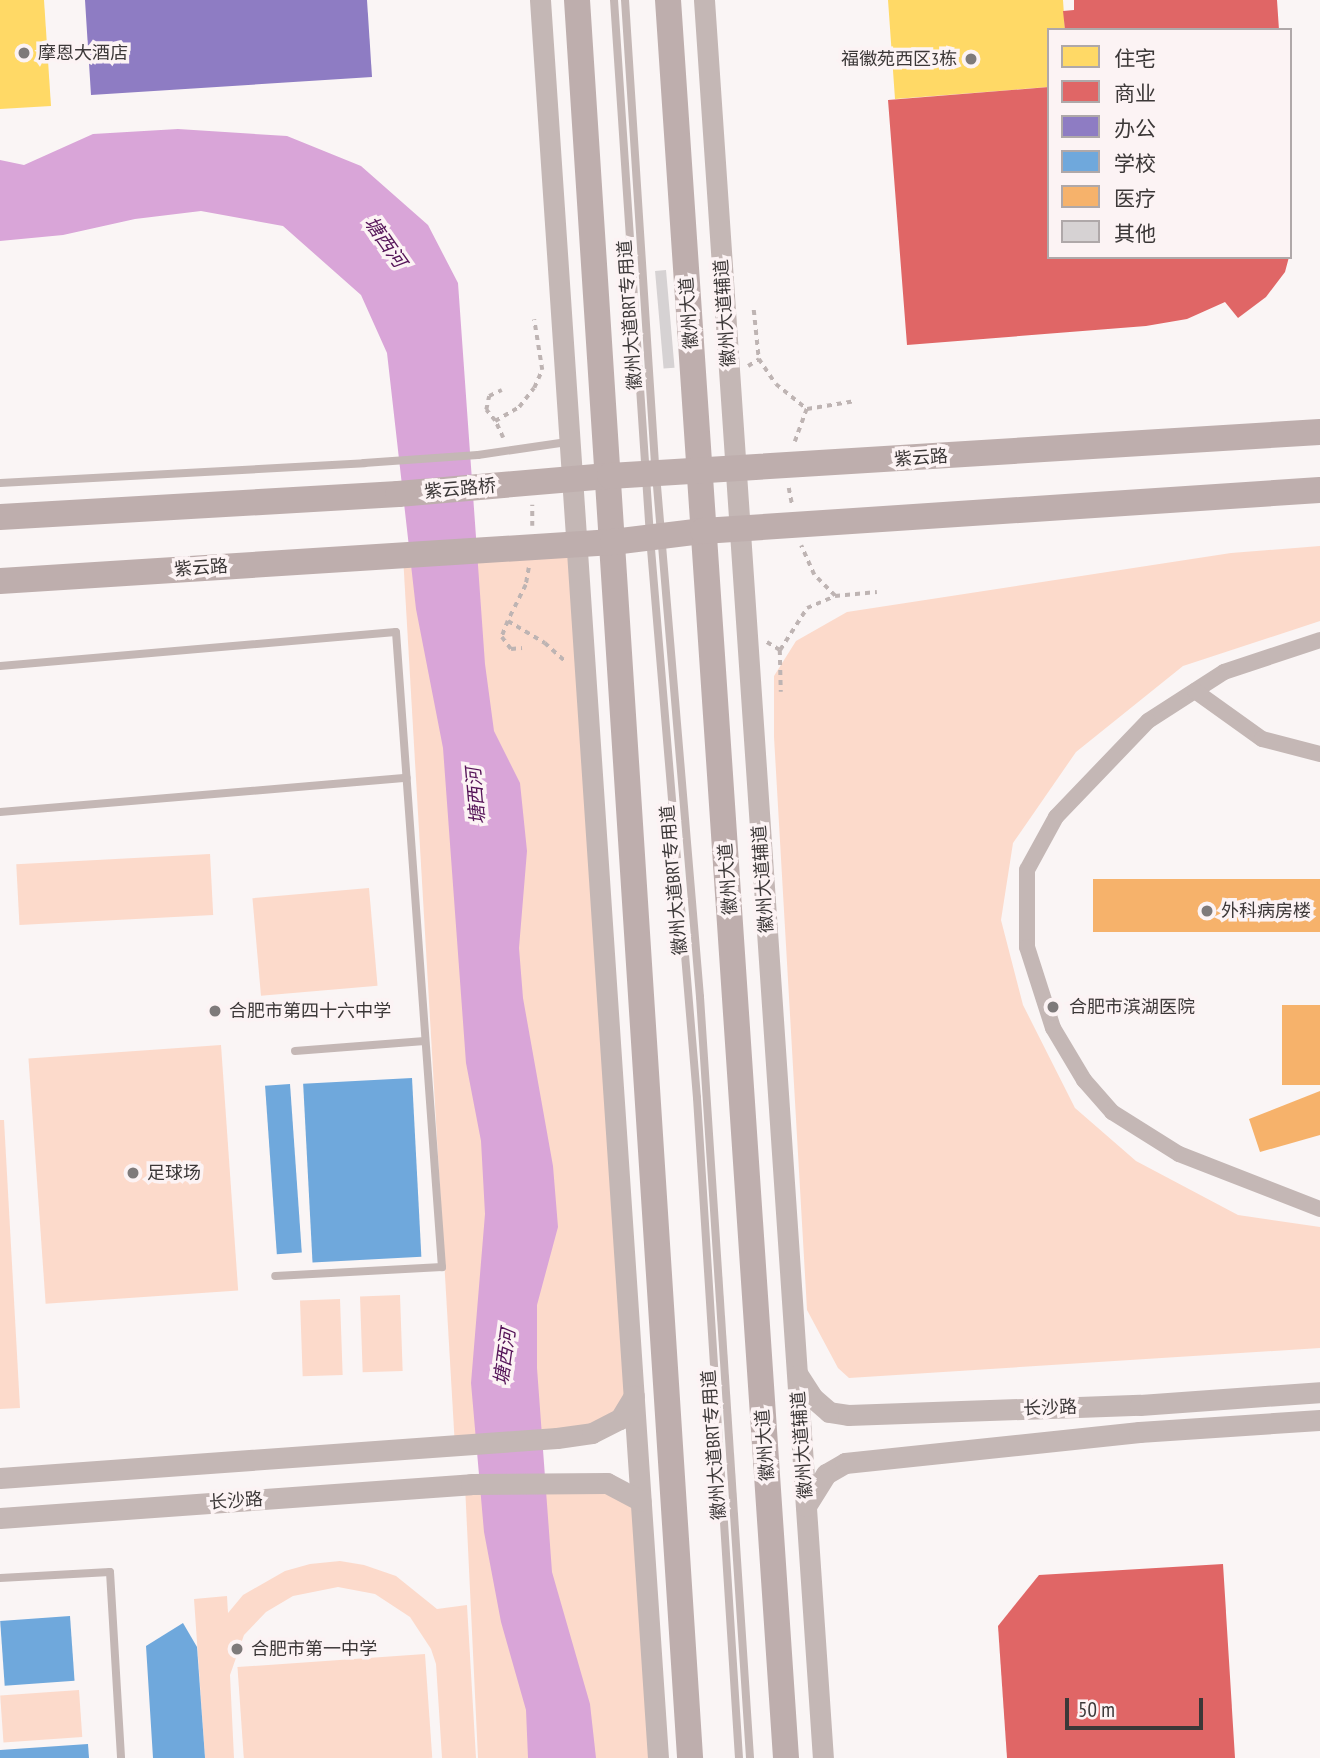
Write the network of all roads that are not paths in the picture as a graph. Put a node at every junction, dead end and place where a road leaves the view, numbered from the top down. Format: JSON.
{"nodes":[{"id":1,"x":540,"y":0,"type":"edge"},
{"id":2,"x":577,"y":0,"type":"edge"},
{"id":3,"x":614,"y":0,"type":"edge"},
{"id":4,"x":625,"y":0,"type":"edge"},
{"id":5,"x":668,"y":0,"type":"edge"},
{"id":6,"x":704,"y":0,"type":"edge"},
{"id":7,"x":1320,"y":432,"type":"edge"},
{"id":8,"x":570,"y":441,"type":"junction"},
{"id":9,"x":736,"y":470,"type":"junction"},
{"id":10,"x":700,"y":471,"type":"junction"},
{"id":11,"x":651,"y":474,"type":"junction"},
{"id":12,"x":610,"y":477,"type":"junction"},
{"id":13,"x":572,"y":480,"type":"junction"},
{"id":14,"x":0,"y":483,"type":"edge"},
{"id":15,"x":523,"y":483,"type":"joint"},
{"id":16,"x":1320,"y":490,"type":"edge"},
{"id":17,"x":0,"y":517,"type":"edge"},
{"id":18,"x":740,"y":528,"type":"junction"},
{"id":19,"x":703,"y":531,"type":"junction"},
{"id":20,"x":656,"y":537,"type":"junction"},
{"id":21,"x":613,"y":541,"type":"junction"},
{"id":22,"x":577,"y":542,"type":"junction"},
{"id":23,"x":0,"y":581,"type":"edge"},
{"id":24,"x":1320,"y":640,"type":"edge"},
{"id":25,"x":0,"y":666,"type":"edge"},
{"id":26,"x":1195,"y":691,"type":"junction"},
{"id":27,"x":1320,"y":754,"type":"edge"},
{"id":28,"x":407,"y":778,"type":"junction"},
{"id":29,"x":0,"y":812,"type":"edge"},
{"id":30,"x":425,"y":1041,"type":"junction"},
{"id":31,"x":295,"y":1051,"type":"dead end"},
{"id":32,"x":1320,"y":1209,"type":"edge"},
{"id":33,"x":275,"y":1276,"type":"dead end"},
{"id":34,"x":797,"y":1374,"type":"junction"},
{"id":35,"x":1320,"y":1392,"type":"edge"},
{"id":36,"x":634,"y":1396,"type":"junction"},
{"id":37,"x":1320,"y":1420,"type":"edge"},
{"id":38,"x":0,"y":1478,"type":"edge"},
{"id":39,"x":641,"y":1501,"type":"junction"},
{"id":40,"x":806,"y":1506,"type":"junction"},
{"id":41,"x":0,"y":1518,"type":"edge"},
{"id":42,"x":0,"y":1578,"type":"edge"},
{"id":43,"x":121,"y":1758,"type":"edge"},
{"id":44,"x":658,"y":1758,"type":"edge"},
{"id":45,"x":690,"y":1758,"type":"edge"},
{"id":46,"x":739,"y":1758,"type":"edge"},
{"id":47,"x":750,"y":1758,"type":"edge"},
{"id":48,"x":786,"y":1758,"type":"edge"},
{"id":49,"x":823,"y":1758,"type":"edge"}],
"edges":[{"from":1,"to":8,"type":"street"},
{"from":2,"to":12,"type":"main road"},
{"from":3,"to":11,"type":"lane","name":"徽州大道BRT专用道"},
{"from":4,"to":11,"type":"lane","name":"徽州大道BRT专用道"},
{"from":5,"to":10,"type":"main road","name":"徽州大道"},
{"from":6,"to":9,"type":"street","name":"徽州大道辅道"},
{"from":7,"to":9,"type":"main road","name":"紫云路"},
{"from":8,"to":13,"type":"street"},
{"from":8,"to":14,"type":"lane"},
{"from":9,"to":10,"type":"main road","name":"紫云路"},
{"from":9,"to":18,"type":"street","name":"徽州大道辅道"},
{"from":10,"to":11,"type":"main road","name":"紫云路"},
{"from":10,"to":19,"type":"main road","name":"徽州大道"},
{"from":11,"to":12,"type":"main road","name":"紫云路"},
{"from":11,"to":20,"type":"lane","name":"徽州大道BRT专用道"},
{"from":12,"to":13,"type":"main road","name":"紫云路"},
{"from":12,"to":21,"type":"main road"},
{"from":13,"to":15,"type":"main road","name":"紫云路"},
{"from":13,"to":22,"type":"street"},
{"from":15,"to":17,"type":"main road","name":"紫云路桥"},
{"from":16,"to":18,"type":"main road"},
{"from":18,"to":19,"type":"main road"},
{"from":18,"to":34,"type":"street","name":"徽州大道辅道"},
{"from":19,"to":20,"type":"main road"},
{"from":19,"to":48,"type":"main road","name":"徽州大道"},
{"from":20,"to":21,"type":"main road"},
{"from":20,"to":46,"type":"lane","name":"徽州大道BRT专用道"},
{"from":20,"to":47,"type":"lane","name":"徽州大道BRT专用道"},
{"from":21,"to":22,"type":"main road"},
{"from":21,"to":45,"type":"main road"},
{"from":22,"to":23,"type":"main road","name":"紫云路"},
{"from":22,"to":36,"type":"street"},
{"from":24,"to":26,"type":"street"},
{"from":25,"to":28,"type":"lane"},
{"from":26,"to":27,"type":"street"},
{"from":26,"to":32,"type":"street"},
{"from":28,"to":29,"type":"lane"},
{"from":28,"to":30,"type":"lane"},
{"from":30,"to":31,"type":"lane"},
{"from":30,"to":33,"type":"lane"},
{"from":34,"to":35,"type":"street","name":"长沙路"},
{"from":34,"to":40,"type":"street","name":"徽州大道辅道"},
{"from":36,"to":38,"type":"street"},
{"from":36,"to":39,"type":"street"},
{"from":37,"to":40,"type":"street","name":"长沙路"},
{"from":39,"to":41,"type":"street","name":"长沙路"},
{"from":39,"to":44,"type":"street"},
{"from":40,"to":49,"type":"street","name":"徽州大道辅道"},
{"from":42,"to":43,"type":"lane"}]}
